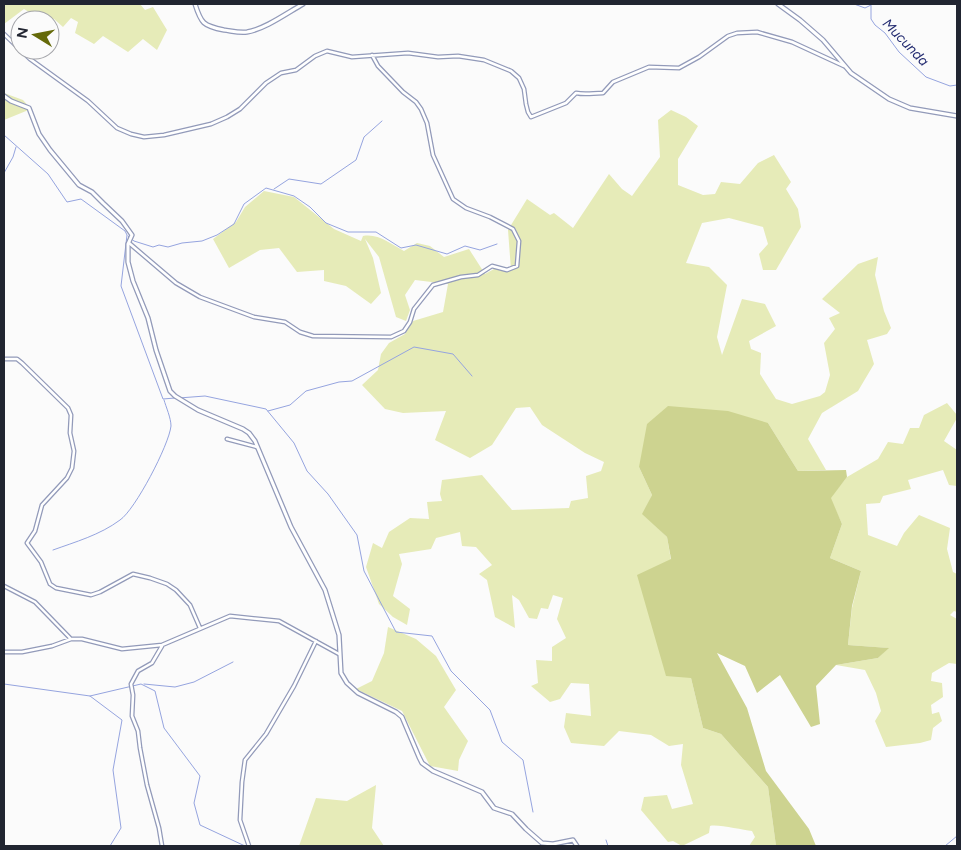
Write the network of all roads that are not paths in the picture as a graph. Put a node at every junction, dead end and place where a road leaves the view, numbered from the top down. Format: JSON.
{"nodes":[{"id":1,"x":195,"y":4,"type":"edge"},
{"id":2,"x":303,"y":4,"type":"edge"},
{"id":3,"x":778,"y":4,"type":"edge"},
{"id":4,"x":4,"y":34,"type":"edge"},
{"id":5,"x":372,"y":55,"type":"junction"},
{"id":6,"x":846,"y":67,"type":"junction"},
{"id":7,"x":4,"y":96,"type":"edge"},
{"id":8,"x":957,"y":116,"type":"edge"},
{"id":9,"x":129,"y":243,"type":"junction"},
{"id":10,"x":4,"y":358,"type":"edge"},
{"id":11,"x":227,"y":438,"type":"dead end"},
{"id":12,"x":258,"y":448,"type":"junction"},
{"id":13,"x":4,"y":586,"type":"edge"},
{"id":14,"x":200,"y":628,"type":"junction"},
{"id":15,"x":71,"y":639,"type":"junction"},
{"id":16,"x":316,"y":641,"type":"junction"},
{"id":17,"x":162,"y":645,"type":"junction"},
{"id":18,"x":4,"y":652,"type":"edge"},
{"id":19,"x":339,"y":654,"type":"junction"},
{"id":20,"x":162,"y":846,"type":"edge"},
{"id":21,"x":249,"y":846,"type":"edge"},
{"id":22,"x":577,"y":846,"type":"edge"}],
"edges":[{"from":1,"to":2,"type":"street"},
{"from":3,"to":6,"type":"street"},
{"from":4,"to":5,"type":"street"},
{"from":5,"to":6,"type":"street"},
{"from":5,"to":9,"type":"street"},
{"from":6,"to":8,"type":"street"},
{"from":7,"to":9,"type":"street"},
{"from":9,"to":12,"type":"street"},
{"from":10,"to":14,"type":"street"},
{"from":11,"to":12,"type":"street"},
{"from":12,"to":19,"type":"street"},
{"from":13,"to":15,"type":"street"},
{"from":14,"to":16,"type":"street"},
{"from":14,"to":17,"type":"street"},
{"from":15,"to":17,"type":"street"},
{"from":15,"to":18,"type":"street"},
{"from":16,"to":19,"type":"street"},
{"from":16,"to":21,"type":"street"},
{"from":17,"to":20,"type":"street"},
{"from":19,"to":22,"type":"street"}]}
